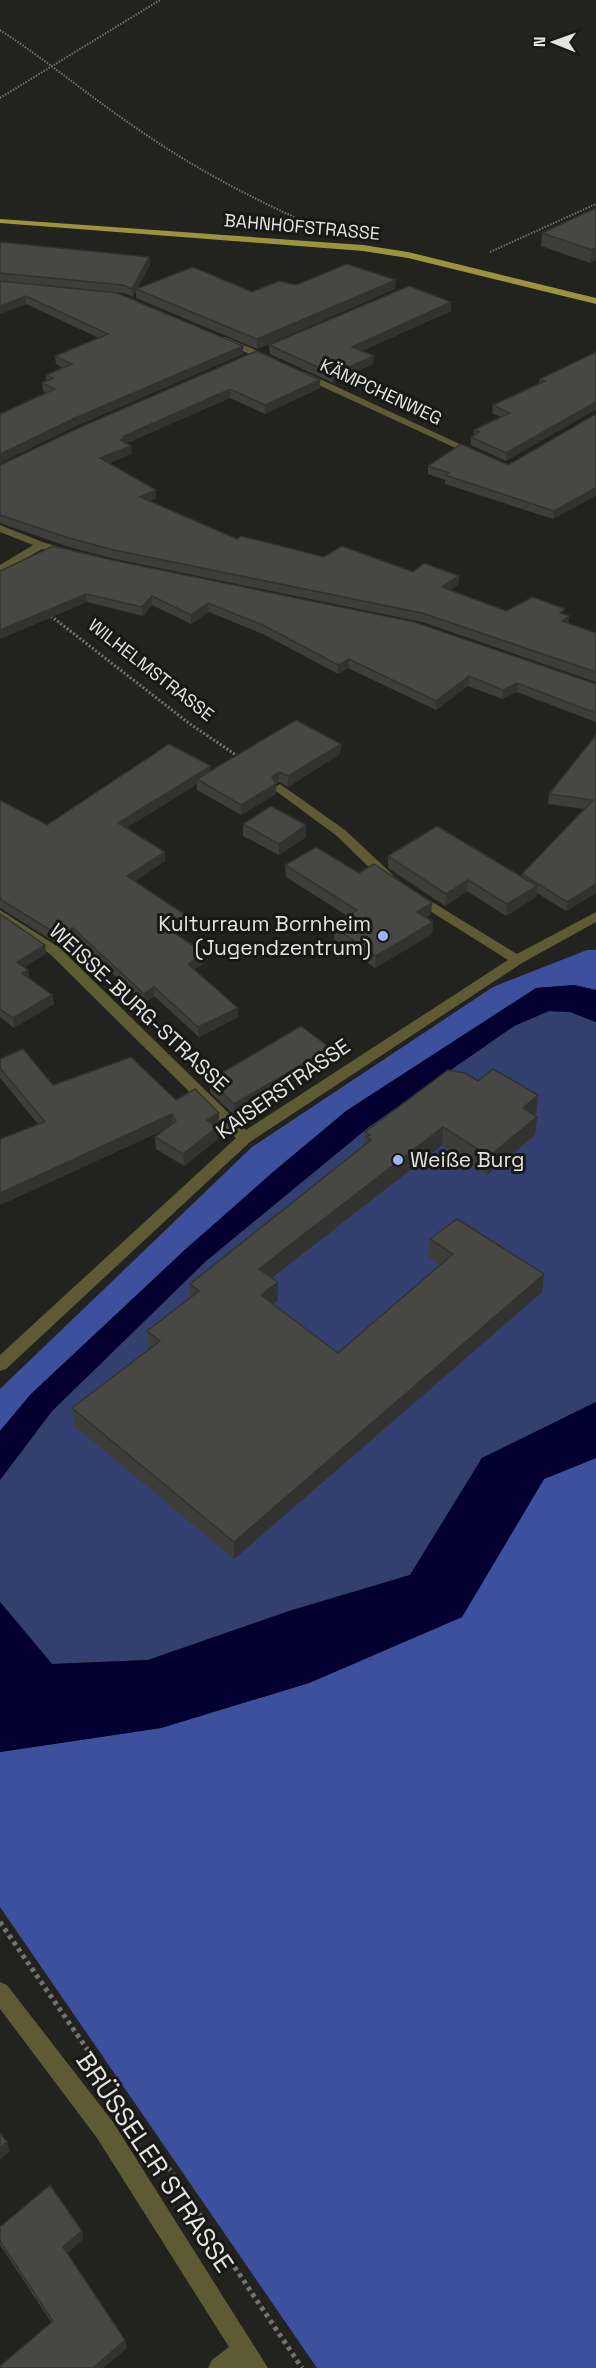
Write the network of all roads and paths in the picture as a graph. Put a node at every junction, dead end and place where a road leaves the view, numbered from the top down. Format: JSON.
{"nodes":[{"id":1,"x":160,"y":0,"type":"edge"},
{"id":2,"x":0,"y":30,"type":"edge"},
{"id":3,"x":53,"y":65,"type":"junction"},
{"id":4,"x":0,"y":98,"type":"edge"},
{"id":5,"x":596,"y":204,"type":"edge"},
{"id":6,"x":0,"y":221,"type":"edge"},
{"id":7,"x":312,"y":224,"type":"dead end"},
{"id":8,"x":457,"y":267,"type":"junction"},
{"id":9,"x":596,"y":301,"type":"edge"},
{"id":10,"x":216,"y":336,"type":"edge"},
{"id":11,"x":267,"y":349,"type":"edge"},
{"id":12,"x":256,"y":354,"type":"junction"},
{"id":13,"x":246,"y":358,"type":"edge"},
{"id":14,"x":277,"y":363,"type":"edge"},
{"id":15,"x":288,"y":368,"type":"edge"},
{"id":16,"x":485,"y":458,"type":"edge"},
{"id":17,"x":0,"y":528,"type":"edge"},
{"id":18,"x":41,"y":545,"type":"junction"},
{"id":19,"x":82,"y":556,"type":"edge"},
{"id":20,"x":0,"y":570,"type":"edge"},
{"id":21,"x":49,"y":614,"type":"edge"},
{"id":22,"x":242,"y":759,"type":"edge"},
{"id":23,"x":280,"y":788,"type":"edge"},
{"id":24,"x":0,"y":914,"type":"edge"},
{"id":25,"x":596,"y":916,"type":"edge"},
{"id":26,"x":517,"y":960,"type":"junction"},
{"id":27,"x":245,"y":1138,"type":"junction"},
{"id":28,"x":1,"y":1361,"type":"edge"},
{"id":29,"x":0,"y":1992,"type":"edge"},
{"id":30,"x":250,"y":2359,"type":"edge"},
{"id":31,"x":220,"y":2368,"type":"edge"}],
"edges":[{"from":1,"to":3,"type":"path"},
{"from":2,"to":3,"type":"path"},
{"from":3,"to":4,"type":"path"},
{"from":3,"to":7,"type":"path"},
{"from":5,"to":8,"type":"path"},
{"from":6,"to":8,"type":"main road","name":"BAHNHOFSTRASSE"},
{"from":8,"to":9,"type":"main road","name":"BAHNHOFSTRASSE"},
{"from":10,"to":12,"type":"street"},
{"from":11,"to":12,"type":"street"},
{"from":12,"to":13,"type":"street"},
{"from":12,"to":14,"type":"street"},
{"from":15,"to":16,"type":"street","name":"KÄMPCHENWEG"},
{"from":17,"to":18,"type":"street"},
{"from":18,"to":19,"type":"street"},
{"from":18,"to":20,"type":"street"},
{"from":21,"to":22,"type":"path","name":"WILHELMSTRASSE"},
{"from":23,"to":26,"type":"street"},
{"from":24,"to":27,"type":"street","name":"WEISSE-BURG-STRASSE"},
{"from":25,"to":26,"type":"street","name":"KAISERSTRASSE"},
{"from":26,"to":27,"type":"street","name":"KAISERSTRASSE"},
{"from":27,"to":28,"type":"street","name":"KAISERSTRASSE"},
{"from":29,"to":30,"type":"street","name":"BRÜSSELER STRASSE"},
{"from":30,"to":31,"type":"street"}]}
